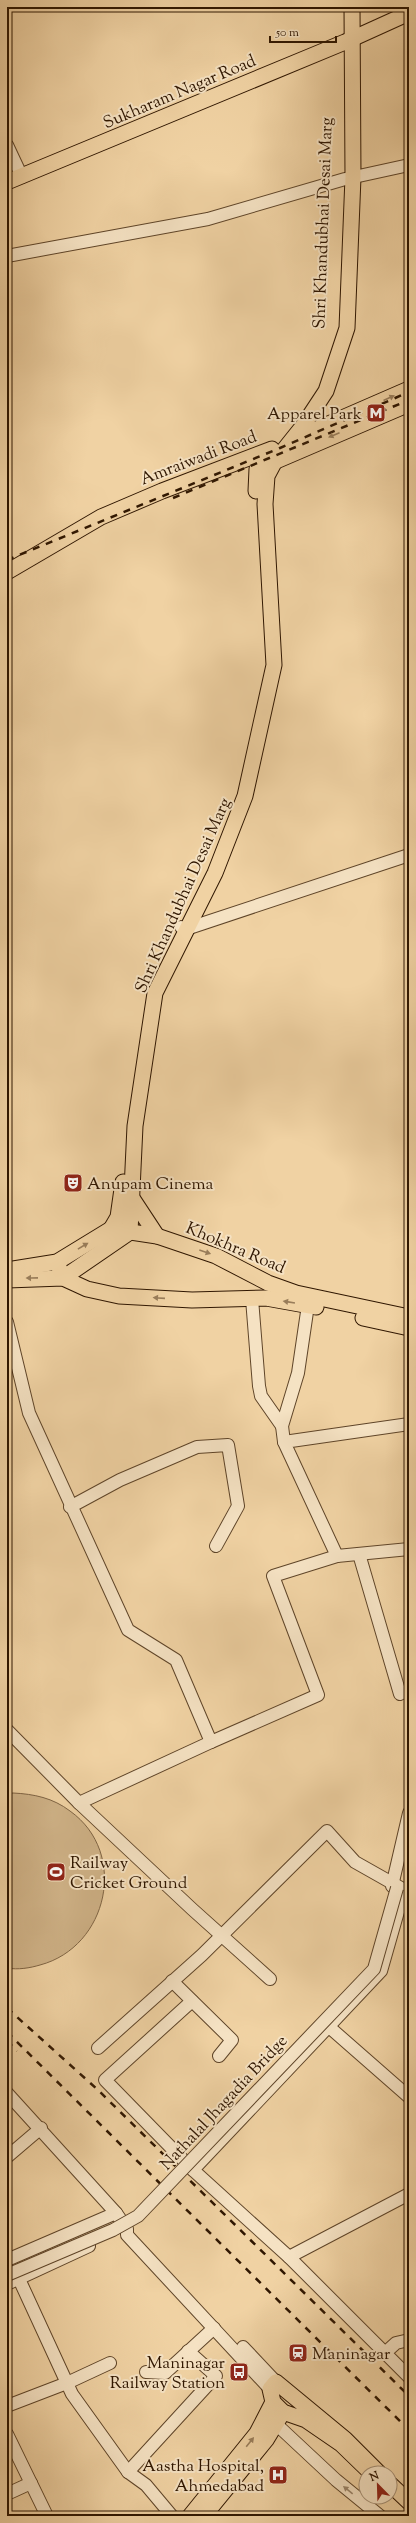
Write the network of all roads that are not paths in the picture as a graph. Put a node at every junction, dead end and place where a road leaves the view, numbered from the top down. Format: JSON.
{"nodes":[{"id":1,"x":346,"y":7,"type":"edge"},
{"id":2,"x":352,"y":7,"type":"edge"},
{"id":3,"x":409,"y":13,"type":"edge"},
{"id":4,"x":348,"y":40,"type":"junction"},
{"id":5,"x":7,"y":145,"type":"edge"},
{"id":6,"x":409,"y":165,"type":"edge"},
{"id":7,"x":22,"y":177,"type":"junction"},
{"id":8,"x":349,"y":178,"type":"junction"},
{"id":9,"x":7,"y":182,"type":"edge"},
{"id":10,"x":7,"y":256,"type":"edge"},
{"id":11,"x":409,"y":389,"type":"edge"},
{"id":12,"x":409,"y":404,"type":"edge"},
{"id":13,"x":289,"y":441,"type":"junction"},
{"id":14,"x":273,"y":456,"type":"junction"},
{"id":15,"x":232,"y":465,"type":"junction"},
{"id":16,"x":257,"y":469,"type":"junction"},
{"id":17,"x":262,"y":512,"type":"junction"},
{"id":18,"x":7,"y":572,"type":"edge"},
{"id":19,"x":409,"y":855,"type":"edge"},
{"id":20,"x":183,"y":928,"type":"junction"},
{"id":21,"x":132,"y":1198,"type":"junction"},
{"id":22,"x":111,"y":1229,"type":"junction"},
{"id":23,"x":130,"y":1232,"type":"junction"},
{"id":24,"x":157,"y":1236,"type":"junction"},
{"id":25,"x":57,"y":1262,"type":"junction"},
{"id":26,"x":7,"y":1270,"type":"edge"},
{"id":27,"x":63,"y":1278,"type":"junction"},
{"id":28,"x":7,"y":1280,"type":"edge"},
{"id":29,"x":268,"y":1283,"type":"junction"},
{"id":30,"x":259,"y":1299,"type":"junction"},
{"id":31,"x":308,"y":1306,"type":"junction"},
{"id":32,"x":409,"y":1317,"type":"edge"},
{"id":33,"x":7,"y":1322,"type":"edge"},
{"id":34,"x":409,"y":1328,"type":"edge"},
{"id":35,"x":409,"y":1424,"type":"edge"},
{"id":36,"x":282,"y":1426,"type":"junction"},
{"id":37,"x":284,"y":1442,"type":"junction"},
{"id":38,"x":70,"y":1506,"type":"junction"},
{"id":39,"x":216,"y":1546,"type":"dead end"},
{"id":40,"x":409,"y":1549,"type":"edge"},
{"id":41,"x":360,"y":1554,"type":"junction"},
{"id":42,"x":337,"y":1556,"type":"junction"},
{"id":43,"x":400,"y":1694,"type":"dead end"},
{"id":44,"x":7,"y":1730,"type":"edge"},
{"id":45,"x":211,"y":1742,"type":"junction"},
{"id":46,"x":79,"y":1803,"type":"junction"},
{"id":47,"x":409,"y":1813,"type":"edge"},
{"id":48,"x":409,"y":1841,"type":"edge"},
{"id":49,"x":395,"y":1885,"type":"junction"},
{"id":50,"x":222,"y":1936,"type":"junction"},
{"id":51,"x":270,"y":1979,"type":"dead end"},
{"id":52,"x":172,"y":1981,"type":"junction"},
{"id":53,"x":192,"y":2001,"type":"junction"},
{"id":54,"x":328,"y":2026,"type":"junction"},
{"id":55,"x":98,"y":2048,"type":"dead end"},
{"id":56,"x":219,"y":2056,"type":"dead end"},
{"id":57,"x":7,"y":2093,"type":"edge"},
{"id":58,"x":409,"y":2097,"type":"edge"},
{"id":59,"x":41,"y":2128,"type":"junction"},
{"id":60,"x":7,"y":2157,"type":"edge"},
{"id":61,"x":193,"y":2170,"type":"junction"},
{"id":62,"x":409,"y":2194,"type":"edge"},
{"id":63,"x":116,"y":2213,"type":"junction"},
{"id":64,"x":127,"y":2229,"type":"junction"},
{"id":65,"x":290,"y":2257,"type":"junction"},
{"id":66,"x":7,"y":2260,"type":"edge"},
{"id":67,"x":7,"y":2269,"type":"edge"},
{"id":68,"x":7,"y":2275,"type":"edge"},
{"id":69,"x":19,"y":2279,"type":"junction"},
{"id":70,"x":7,"y":2284,"type":"edge"},
{"id":71,"x":214,"y":2328,"type":"junction"},
{"id":72,"x":409,"y":2340,"type":"edge"},
{"id":73,"x":188,"y":2352,"type":"junction"},
{"id":74,"x":385,"y":2353,"type":"junction"},
{"id":75,"x":110,"y":2363,"type":"dead end"},
{"id":76,"x":146,"y":2372,"type":"dead end"},
{"id":77,"x":409,"y":2377,"type":"edge"},
{"id":78,"x":67,"y":2383,"type":"junction"},
{"id":79,"x":276,"y":2402,"type":"junction"},
{"id":80,"x":7,"y":2406,"type":"edge"},
{"id":81,"x":308,"y":2416,"type":"junction"},
{"id":82,"x":7,"y":2434,"type":"edge"},
{"id":83,"x":363,"y":2465,"type":"edge"},
{"id":84,"x":371,"y":2465,"type":"edge"},
{"id":85,"x":128,"y":2472,"type":"junction"},
{"id":86,"x":31,"y":2483,"type":"junction"},
{"id":87,"x":398,"y":2492,"type":"edge"},
{"id":88,"x":7,"y":2494,"type":"edge"},
{"id":89,"x":398,"y":2500,"type":"edge"},
{"id":90,"x":409,"y":2502,"type":"edge"},
{"id":91,"x":409,"y":2510,"type":"edge"},
{"id":92,"x":47,"y":2516,"type":"edge"},
{"id":93,"x":172,"y":2516,"type":"edge"},
{"id":94,"x":190,"y":2516,"type":"edge"},
{"id":95,"x":204,"y":2516,"type":"edge"},
{"id":96,"x":380,"y":2516,"type":"edge"}],
"edges":[{"from":1,"to":4,"type":"main road","name":"Shri Khandubhai Desai Marg"},
{"from":2,"to":4,"type":"main road","name":"Shri Khandubhai Desai Marg"},
{"from":3,"to":4,"type":"main road","name":"Sukharam Nagar Road"},
{"from":4,"to":7,"type":"main road","name":"Sukharam Nagar Road"},
{"from":4,"to":8,"type":"main road","name":"Shri Khandubhai Desai Marg"},
{"from":5,"to":7,"type":"street"},
{"from":6,"to":8,"type":"street"},
{"from":7,"to":9,"type":"main road","name":"Sukharam Nagar Road"},
{"from":8,"to":10,"type":"street"},
{"from":8,"to":13,"type":"main road","name":"Shri Khandubhai Desai Marg"},
{"from":8,"to":14,"type":"main road","name":"Shri Khandubhai Desai Marg"},
{"from":13,"to":11,"type":"main road","one_way":true},
{"from":12,"to":14,"type":"main road","one_way":true},
{"from":13,"to":14,"type":"main road","name":"Shri Khandubhai Desai Marg"},
{"from":14,"to":15,"type":"main road","name":"Amraiwadi Road"},
{"from":14,"to":16,"type":"main road"},
{"from":14,"to":17,"type":"main road","name":"Shri Khandubhai Desai Marg"},
{"from":15,"to":16,"type":"main road"},
{"from":15,"to":18,"type":"main road","name":"Amraiwadi Road"},
{"from":16,"to":17,"type":"main road","name":"Shri Khandubhai Desai Marg"},
{"from":17,"to":20,"type":"main road","name":"Shri Khandubhai Desai Marg"},
{"from":19,"to":20,"type":"street"},
{"from":20,"to":21,"type":"main road","name":"Shri Khandubhai Desai Marg"},
{"from":20,"to":22,"type":"main road","name":"Shri Khandubhai Desai Marg"},
{"from":21,"to":23,"type":"main road","name":"Shri Khandubhai Desai Marg"},
{"from":21,"to":24,"type":"main road"},
{"from":22,"to":23,"type":"main road","name":"Khokhra Road"},
{"from":25,"to":22,"type":"main road","one_way":true},
{"from":23,"to":24,"type":"main road","name":"Khokhra Road"},
{"from":23,"to":27,"type":"main road"},
{"from":24,"to":29,"type":"main road","name":"Khokhra Road","one_way":true},
{"from":25,"to":26,"type":"main road"},
{"from":25,"to":27,"type":"main road"},
{"from":27,"to":28,"type":"main road","name":"Khokhra Road","one_way":true},
{"from":30,"to":27,"type":"main road","name":"Khokhra Road","one_way":true},
{"from":29,"to":30,"type":"main road"},
{"from":29,"to":32,"type":"main road","name":"Khokhra Road"},
{"from":31,"to":30,"type":"main road","name":"Khokhra Road","one_way":true},
{"from":30,"to":36,"type":"street"},
{"from":31,"to":34,"type":"main road","name":"Khokhra Road"},
{"from":31,"to":36,"type":"street"},
{"from":33,"to":38,"type":"street"},
{"from":35,"to":37,"type":"street"},
{"from":36,"to":37,"type":"street"},
{"from":37,"to":42,"type":"street"},
{"from":38,"to":39,"type":"street"},
{"from":38,"to":45,"type":"street"},
{"from":40,"to":41,"type":"street"},
{"from":41,"to":42,"type":"street"},
{"from":41,"to":43,"type":"street"},
{"from":42,"to":45,"type":"street"},
{"from":44,"to":46,"type":"street"},
{"from":45,"to":46,"type":"street"},
{"from":46,"to":50,"type":"street"},
{"from":47,"to":49,"type":"street"},
{"from":48,"to":49,"type":"street"},
{"from":49,"to":50,"type":"street"},
{"from":49,"to":54,"type":"street"},
{"from":49,"to":67,"type":"street","name":"Nathalal Jhagadia Bridge"},
{"from":49,"to":68,"type":"street","name":"Nathalal Jhagadia Bridge","bridge":true},
{"from":50,"to":51,"type":"street"},
{"from":50,"to":52,"type":"street"},
{"from":52,"to":53,"type":"street"},
{"from":52,"to":55,"type":"street"},
{"from":53,"to":56,"type":"street"},
{"from":53,"to":61,"type":"street"},
{"from":54,"to":58,"type":"street"},
{"from":54,"to":61,"type":"street"},
{"from":57,"to":59,"type":"street"},
{"from":59,"to":60,"type":"street"},
{"from":59,"to":63,"type":"street"},
{"from":61,"to":65,"type":"street"},
{"from":62,"to":65,"type":"street"},
{"from":63,"to":64,"type":"street"},
{"from":63,"to":66,"type":"street"},
{"from":64,"to":69,"type":"street"},
{"from":64,"to":71,"type":"street"},
{"from":64,"to":79,"type":"street"},
{"from":65,"to":74,"type":"street"},
{"from":69,"to":70,"type":"street"},
{"from":69,"to":78,"type":"street"},
{"from":71,"to":73,"type":"street"},
{"from":71,"to":79,"type":"street"},
{"from":72,"to":74,"type":"street"},
{"from":73,"to":76,"type":"street"},
{"from":73,"to":85,"type":"street"},
{"from":74,"to":77,"type":"street"},
{"from":75,"to":78,"type":"street"},
{"from":78,"to":80,"type":"street"},
{"from":78,"to":85,"type":"street"},
{"from":79,"to":81,"type":"main road"},
{"from":79,"to":81,"type":"main road"},
{"from":94,"to":79,"type":"main road","one_way":true},
{"from":79,"to":95,"type":"main road"},
{"from":96,"to":79,"type":"street","one_way":true},
{"from":81,"to":83,"type":"main road"},
{"from":81,"to":84,"type":"main road"},
{"from":82,"to":86,"type":"street"},
{"from":85,"to":93,"type":"street"},
{"from":86,"to":88,"type":"street"},
{"from":86,"to":92,"type":"street"},
{"from":87,"to":90,"type":"main road"},
{"from":89,"to":91,"type":"main road"}]}
